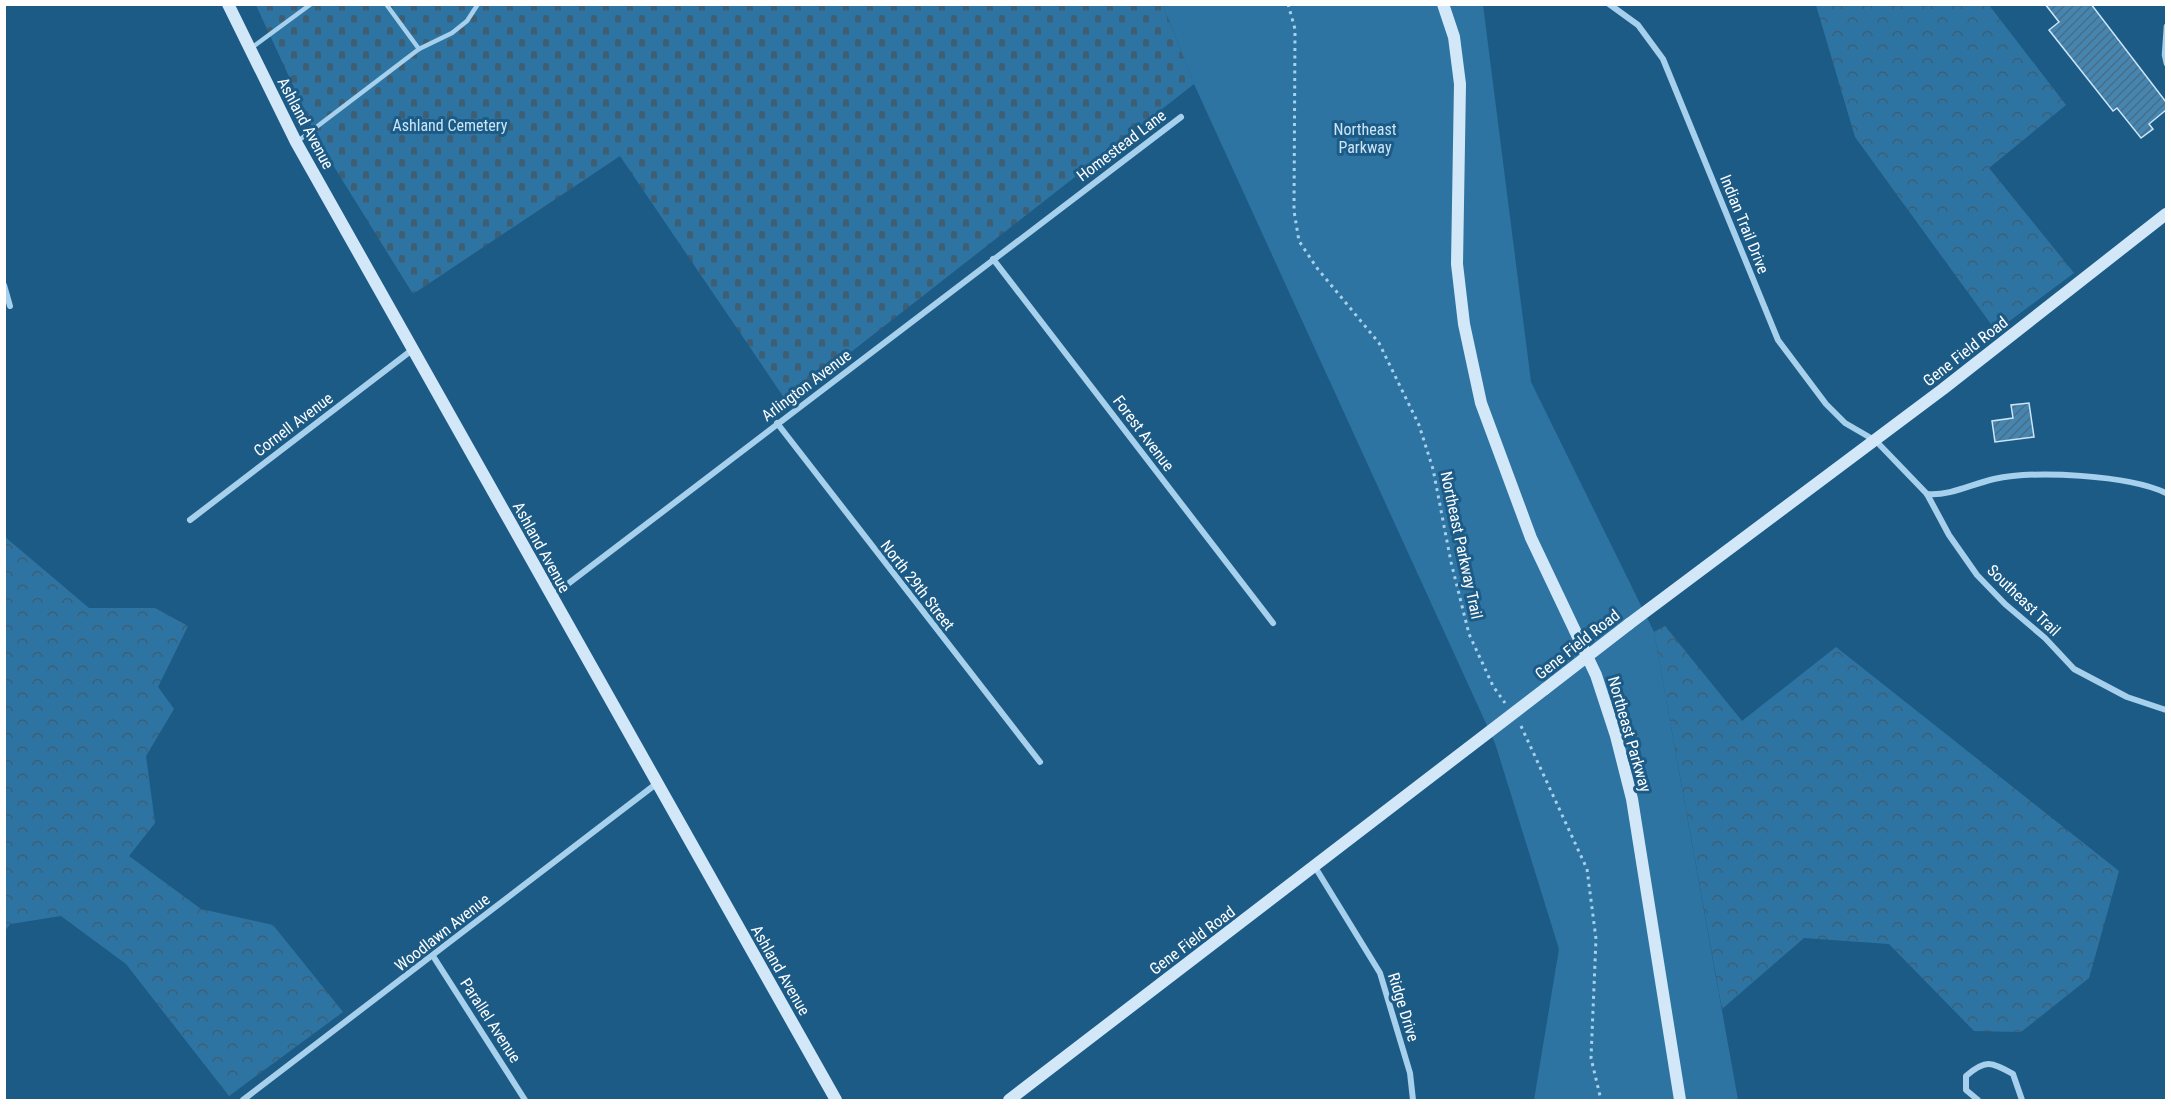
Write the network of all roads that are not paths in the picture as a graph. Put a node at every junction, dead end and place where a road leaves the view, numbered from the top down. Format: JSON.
{"nodes":[{"id":1,"x":228,"y":4,"type":"edge"},
{"id":2,"x":311,"y":4,"type":"edge"},
{"id":3,"x":386,"y":4,"type":"edge"},
{"id":4,"x":1443,"y":4,"type":"edge"},
{"id":5,"x":1609,"y":4,"type":"edge"},
{"id":6,"x":477,"y":5,"type":"edge"},
{"id":7,"x":2166,"y":26,"type":"edge"},
{"id":8,"x":419,"y":49,"type":"junction"},
{"id":9,"x":250,"y":50,"type":"junction"},
{"id":10,"x":2166,"y":64,"type":"edge"},
{"id":11,"x":1181,"y":117,"type":"dead end"},
{"id":12,"x":296,"y":142,"type":"junction"},
{"id":13,"x":1077,"y":195,"type":"joint"},
{"id":14,"x":2166,"y":214,"type":"edge"},
{"id":15,"x":993,"y":259,"type":"junction"},
{"id":16,"x":4,"y":285,"type":"edge"},
{"id":17,"x":10,"y":306,"type":"dead end"},
{"id":18,"x":412,"y":350,"type":"junction"},
{"id":19,"x":777,"y":423,"type":"junction"},
{"id":20,"x":1876,"y":441,"type":"junction"},
{"id":21,"x":2166,"y":493,"type":"edge"},
{"id":22,"x":1927,"y":494,"type":"junction"},
{"id":23,"x":190,"y":520,"type":"dead end"},
{"id":24,"x":552,"y":596,"type":"junction"},
{"id":25,"x":1273,"y":624,"type":"dead end"},
{"id":26,"x":2166,"y":710,"type":"edge"},
{"id":27,"x":1040,"y":762,"type":"dead end"},
{"id":28,"x":656,"y":784,"type":"junction"},
{"id":29,"x":1315,"y":867,"type":"junction"},
{"id":30,"x":433,"y":956,"type":"junction"},
{"id":31,"x":243,"y":1101,"type":"edge"},
{"id":32,"x":525,"y":1101,"type":"edge"},
{"id":33,"x":836,"y":1101,"type":"edge"},
{"id":34,"x":1009,"y":1101,"type":"edge"},
{"id":35,"x":1413,"y":1101,"type":"edge"},
{"id":36,"x":1680,"y":1101,"type":"edge"},
{"id":37,"x":1978,"y":1101,"type":"edge"},
{"id":38,"x":2022,"y":1101,"type":"edge"}],
"edges":[{"from":1,"to":9,"type":"street","name":"Ashland Avenue"},
{"from":2,"to":9,"type":"lane"},
{"from":3,"to":8,"type":"lane"},
{"from":4,"to":36,"type":"street","name":"Northeast Parkway"},
{"from":5,"to":20,"type":"street","name":"Indian Trail Drive"},
{"from":6,"to":8,"type":"lane"},
{"from":7,"to":10,"type":"lane"},
{"from":8,"to":12,"type":"lane"},
{"from":9,"to":12,"type":"street","name":"Ashland Avenue"},
{"from":11,"to":13,"type":"street","name":"Homestead Lane"},
{"from":12,"to":18,"type":"street","name":"Ashland Avenue"},
{"from":13,"to":15,"type":"street","name":"Arlington Avenue"},
{"from":14,"to":20,"type":"street","name":"Gene Field Road"},
{"from":15,"to":19,"type":"street","name":"Arlington Avenue"},
{"from":15,"to":25,"type":"street","name":"Forest Avenue"},
{"from":16,"to":17,"type":"street"},
{"from":18,"to":23,"type":"street","name":"Cornell Avenue"},
{"from":18,"to":24,"type":"street","name":"Ashland Avenue"},
{"from":19,"to":24,"type":"street","name":"Arlington Avenue"},
{"from":19,"to":27,"type":"street","name":"North 29th Street"},
{"from":20,"to":22,"type":"street","name":"Southeast Trail"},
{"from":20,"to":29,"type":"street","name":"Gene Field Road","bridge":true},
{"from":21,"to":22,"type":"street"},
{"from":22,"to":26,"type":"street","name":"Southeast Trail"},
{"from":24,"to":28,"type":"street","name":"Ashland Avenue"},
{"from":28,"to":30,"type":"street","name":"Woodlawn Avenue"},
{"from":28,"to":33,"type":"street","name":"Ashland Avenue"},
{"from":29,"to":34,"type":"street","name":"Gene Field Road"},
{"from":29,"to":35,"type":"street","name":"Ridge Drive"},
{"from":30,"to":31,"type":"street","name":"Woodlawn Avenue"},
{"from":30,"to":32,"type":"street","name":"Parallel Avenue"},
{"from":37,"to":38,"type":"street"}]}
